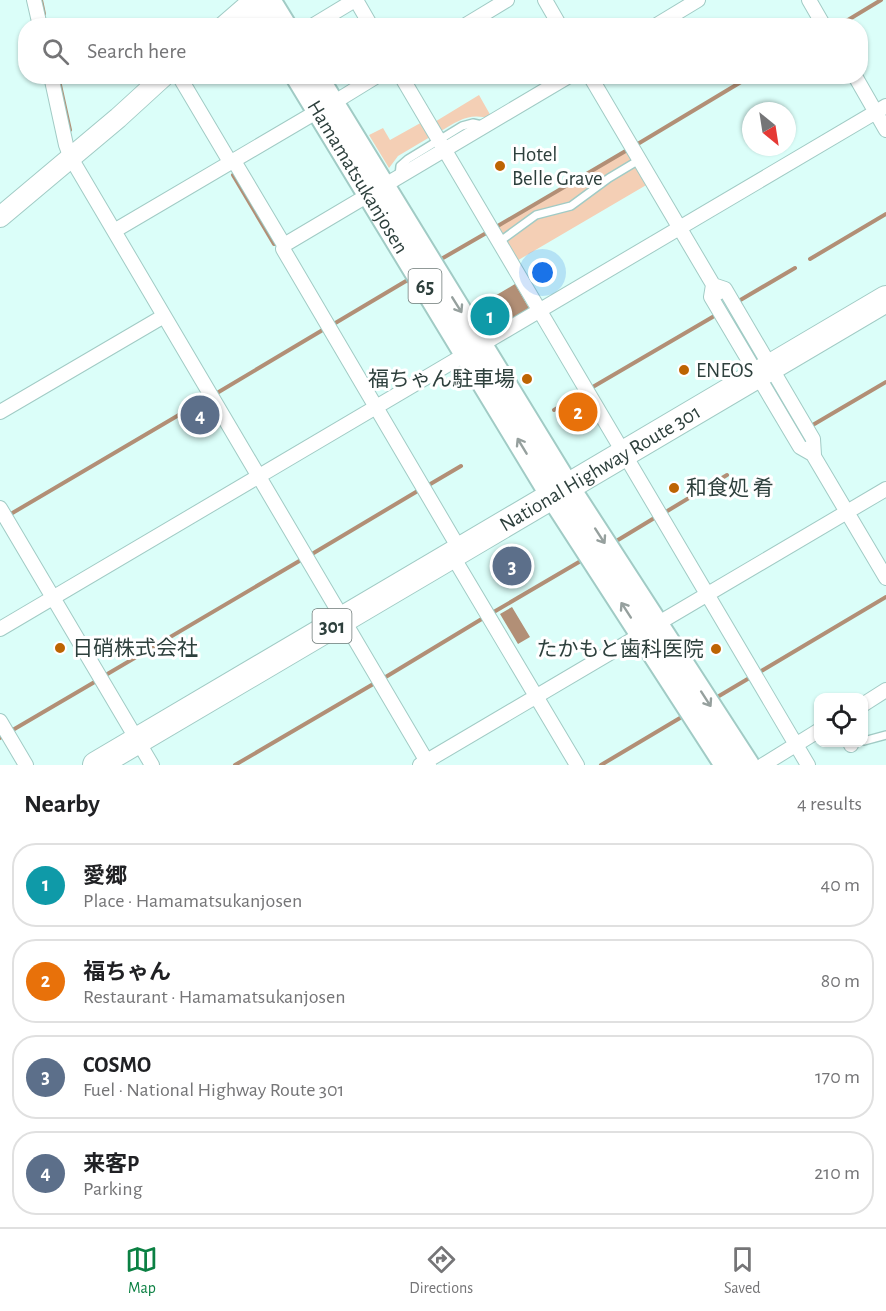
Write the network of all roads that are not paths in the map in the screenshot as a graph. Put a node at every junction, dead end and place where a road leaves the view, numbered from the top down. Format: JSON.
{"nodes":[{"id":1,"x":34,"y":0,"type":"edge"},
{"id":2,"x":356,"y":0,"type":"edge"},
{"id":3,"x":507,"y":0,"type":"edge"},
{"id":4,"x":545,"y":0,"type":"edge"},
{"id":5,"x":699,"y":0,"type":"edge"},
{"id":6,"x":809,"y":0,"type":"edge"},
{"id":7,"x":256,"y":1,"type":"edge"},
{"id":8,"x":38,"y":18,"type":"edge"},
{"id":9,"x":234,"y":18,"type":"edge"},
{"id":10,"x":262,"y":18,"type":"edge"},
{"id":11,"x":276,"y":18,"type":"edge"},
{"id":12,"x":326,"y":18,"type":"edge"},
{"id":13,"x":366,"y":18,"type":"edge"},
{"id":14,"x":477,"y":18,"type":"edge"},
{"id":15,"x":555,"y":18,"type":"edge"},
{"id":16,"x":669,"y":18,"type":"edge"},
{"id":17,"x":819,"y":18,"type":"edge"},
{"id":18,"x":53,"y":84,"type":"edge"},
{"id":19,"x":155,"y":84,"type":"edge"},
{"id":20,"x":184,"y":84,"type":"edge"},
{"id":21,"x":304,"y":84,"type":"edge"},
{"id":22,"x":318,"y":84,"type":"edge"},
{"id":23,"x":364,"y":84,"type":"edge"},
{"id":24,"x":406,"y":84,"type":"edge"},
{"id":25,"x":555,"y":84,"type":"edge"},
{"id":26,"x":595,"y":84,"type":"edge"},
{"id":27,"x":861,"y":84,"type":"edge"},
{"id":28,"x":325,"y":107,"type":"junction"},
{"id":29,"x":881,"y":109,"type":"edge"},
{"id":30,"x":886,"y":130,"type":"edge"},
{"id":31,"x":442,"y":145,"type":"junction"},
{"id":32,"x":70,"y":158,"type":"junction"},
{"id":33,"x":639,"y":160,"type":"junction"},
{"id":34,"x":232,"y":161,"type":"junction"},
{"id":35,"x":384,"y":186,"type":"junction"},
{"id":36,"x":0,"y":217,"type":"edge"},
{"id":37,"x":680,"y":228,"type":"junction"},
{"id":38,"x":114,"y":231,"type":"junction"},
{"id":39,"x":499,"y":242,"type":"junction"},
{"id":40,"x":284,"y":245,"type":"junction"},
{"id":41,"x":886,"y":299,"type":"edge"},
{"id":42,"x":540,"y":310,"type":"junction"},
{"id":43,"x":164,"y":316,"type":"junction"},
{"id":44,"x":474,"y":349,"type":"junction"},
{"id":45,"x":764,"y":371,"type":"junction"},
{"id":46,"x":376,"y":407,"type":"junction"},
{"id":47,"x":0,"y":412,"type":"edge"},
{"id":48,"x":624,"y":454,"type":"junction"},
{"id":49,"x":259,"y":476,"type":"junction"},
{"id":50,"x":886,"y":489,"type":"edge"},
{"id":51,"x":560,"y":491,"type":"junction"},
{"id":52,"x":0,"y":508,"type":"edge"},
{"id":53,"x":847,"y":512,"type":"junction"},
{"id":54,"x":456,"y":552,"type":"junction"},
{"id":55,"x":886,"y":578,"type":"edge"},
{"id":56,"x":707,"y":595,"type":"junction"},
{"id":57,"x":53,"y":597,"type":"junction"},
{"id":58,"x":343,"y":619,"type":"junction"},
{"id":59,"x":0,"y":629,"type":"edge"},
{"id":60,"x":649,"y":629,"type":"junction"},
{"id":61,"x":886,"y":690,"type":"edge"},
{"id":62,"x":536,"y":696,"type":"junction"},
{"id":63,"x":868,"y":701,"type":"edge"},
{"id":64,"x":0,"y":721,"type":"edge"},
{"id":65,"x":814,"y":734,"type":"edge"},
{"id":66,"x":886,"y":735,"type":"edge"},
{"id":67,"x":868,"y":740,"type":"edge"},
{"id":68,"x":138,"y":741,"type":"junction"},
{"id":69,"x":796,"y":745,"type":"junction"},
{"id":70,"x":425,"y":764,"type":"edge"},
{"id":71,"x":26,"y":765,"type":"edge"},
{"id":72,"x":96,"y":765,"type":"edge"},
{"id":73,"x":152,"y":765,"type":"edge"},
{"id":74,"x":577,"y":765,"type":"edge"},
{"id":75,"x":726,"y":765,"type":"edge"},
{"id":76,"x":748,"y":765,"type":"edge"},
{"id":77,"x":763,"y":765,"type":"edge"},
{"id":78,"x":808,"y":765,"type":"edge"}],
"edges":[{"from":1,"to":8,"type":"street"},
{"from":2,"to":12,"type":"street"},
{"from":2,"to":13,"type":"street"},
{"from":3,"to":14,"type":"street"},
{"from":4,"to":15,"type":"street"},
{"from":5,"to":16,"type":"street"},
{"from":6,"to":17,"type":"street"},
{"from":7,"to":9,"type":"street"},
{"from":7,"to":10,"type":"main road"},
{"from":7,"to":11,"type":"main road"},
{"from":18,"to":32,"type":"street"},
{"from":19,"to":32,"type":"street"},
{"from":20,"to":34,"type":"street"},
{"from":21,"to":28,"type":"main road","name":"Hamamatsukanjosen","number":"65"},
{"from":22,"to":28,"type":"main road","name":"Hamamatsukanjosen","number":"65"},
{"from":23,"to":28,"type":"street"},
{"from":24,"to":31,"type":"street"},
{"from":25,"to":31,"type":"street"},
{"from":26,"to":33,"type":"street"},
{"from":27,"to":29,"type":"street"},
{"from":28,"to":34,"type":"street"},
{"from":28,"to":35,"type":"main road","name":"Hamamatsukanjosen","number":"65"},
{"from":29,"to":30,"type":"street"},
{"from":29,"to":37,"type":"street"},
{"from":31,"to":35,"type":"street"},
{"from":31,"to":39,"type":"street"},
{"from":32,"to":36,"type":"street"},
{"from":32,"to":38,"type":"street"},
{"from":33,"to":37,"type":"street"},
{"from":33,"to":39,"type":"lane"},
{"from":34,"to":38,"type":"street"},
{"from":34,"to":40,"type":"street"},
{"from":35,"to":40,"type":"street"},
{"from":35,"to":44,"type":"main road","name":"Hamamatsukanjosen","number":"65"},
{"from":37,"to":42,"type":"street"},
{"from":37,"to":45,"type":"street"},
{"from":38,"to":43,"type":"street"},
{"from":39,"to":42,"type":"street"},
{"from":40,"to":46,"type":"street"},
{"from":41,"to":45,"type":"highway","name":"National Highway Route 301","number":"301"},
{"from":42,"to":44,"type":"street"},
{"from":42,"to":48,"type":"street"},
{"from":43,"to":47,"type":"street"},
{"from":43,"to":49,"type":"street"},
{"from":44,"to":46,"type":"street"},
{"from":44,"to":51,"type":"main road","name":"Hamamatsukanjosen","number":"65"},
{"from":45,"to":48,"type":"highway","name":"National Highway Route 301","number":"301"},
{"from":45,"to":53,"type":"street"},
{"from":46,"to":49,"type":"street"},
{"from":46,"to":54,"type":"street"},
{"from":48,"to":51,"type":"highway","name":"National Highway Route 301","number":"301"},
{"from":48,"to":56,"type":"street"},
{"from":49,"to":57,"type":"street"},
{"from":49,"to":58,"type":"street"},
{"from":50,"to":53,"type":"street"},
{"from":51,"to":54,"type":"highway","name":"National Highway Route 301","number":"301"},
{"from":51,"to":60,"type":"main road","name":"Hamamatsukanjosen","number":"65"},
{"from":52,"to":57,"type":"street"},
{"from":53,"to":55,"type":"street"},
{"from":53,"to":56,"type":"street"},
{"from":54,"to":58,"type":"highway","name":"National Highway Route 301","number":"301"},
{"from":54,"to":62,"type":"street"},
{"from":56,"to":60,"type":"street"},
{"from":56,"to":69,"type":"street"},
{"from":57,"to":59,"type":"street"},
{"from":57,"to":68,"type":"street"},
{"from":58,"to":68,"type":"highway","name":"National Highway Route 301","number":"301"},
{"from":58,"to":70,"type":"street"},
{"from":60,"to":62,"type":"street"},
{"from":60,"to":75,"type":"main road","name":"Hamamatsukanjosen","number":"65"},
{"from":60,"to":76,"type":"main road","name":"Hamamatsukanjosen","number":"65","one_way":true},
{"from":61,"to":63,"type":"street"},
{"from":62,"to":70,"type":"street"},
{"from":62,"to":74,"type":"street"},
{"from":64,"to":71,"type":"street"},
{"from":65,"to":69,"type":"street"},
{"from":66,"to":67,"type":"lane"},
{"from":68,"to":72,"type":"highway","name":"National Highway Route 301","number":"301"},
{"from":68,"to":73,"type":"street"},
{"from":69,"to":77,"type":"street"},
{"from":69,"to":78,"type":"street"}]}
